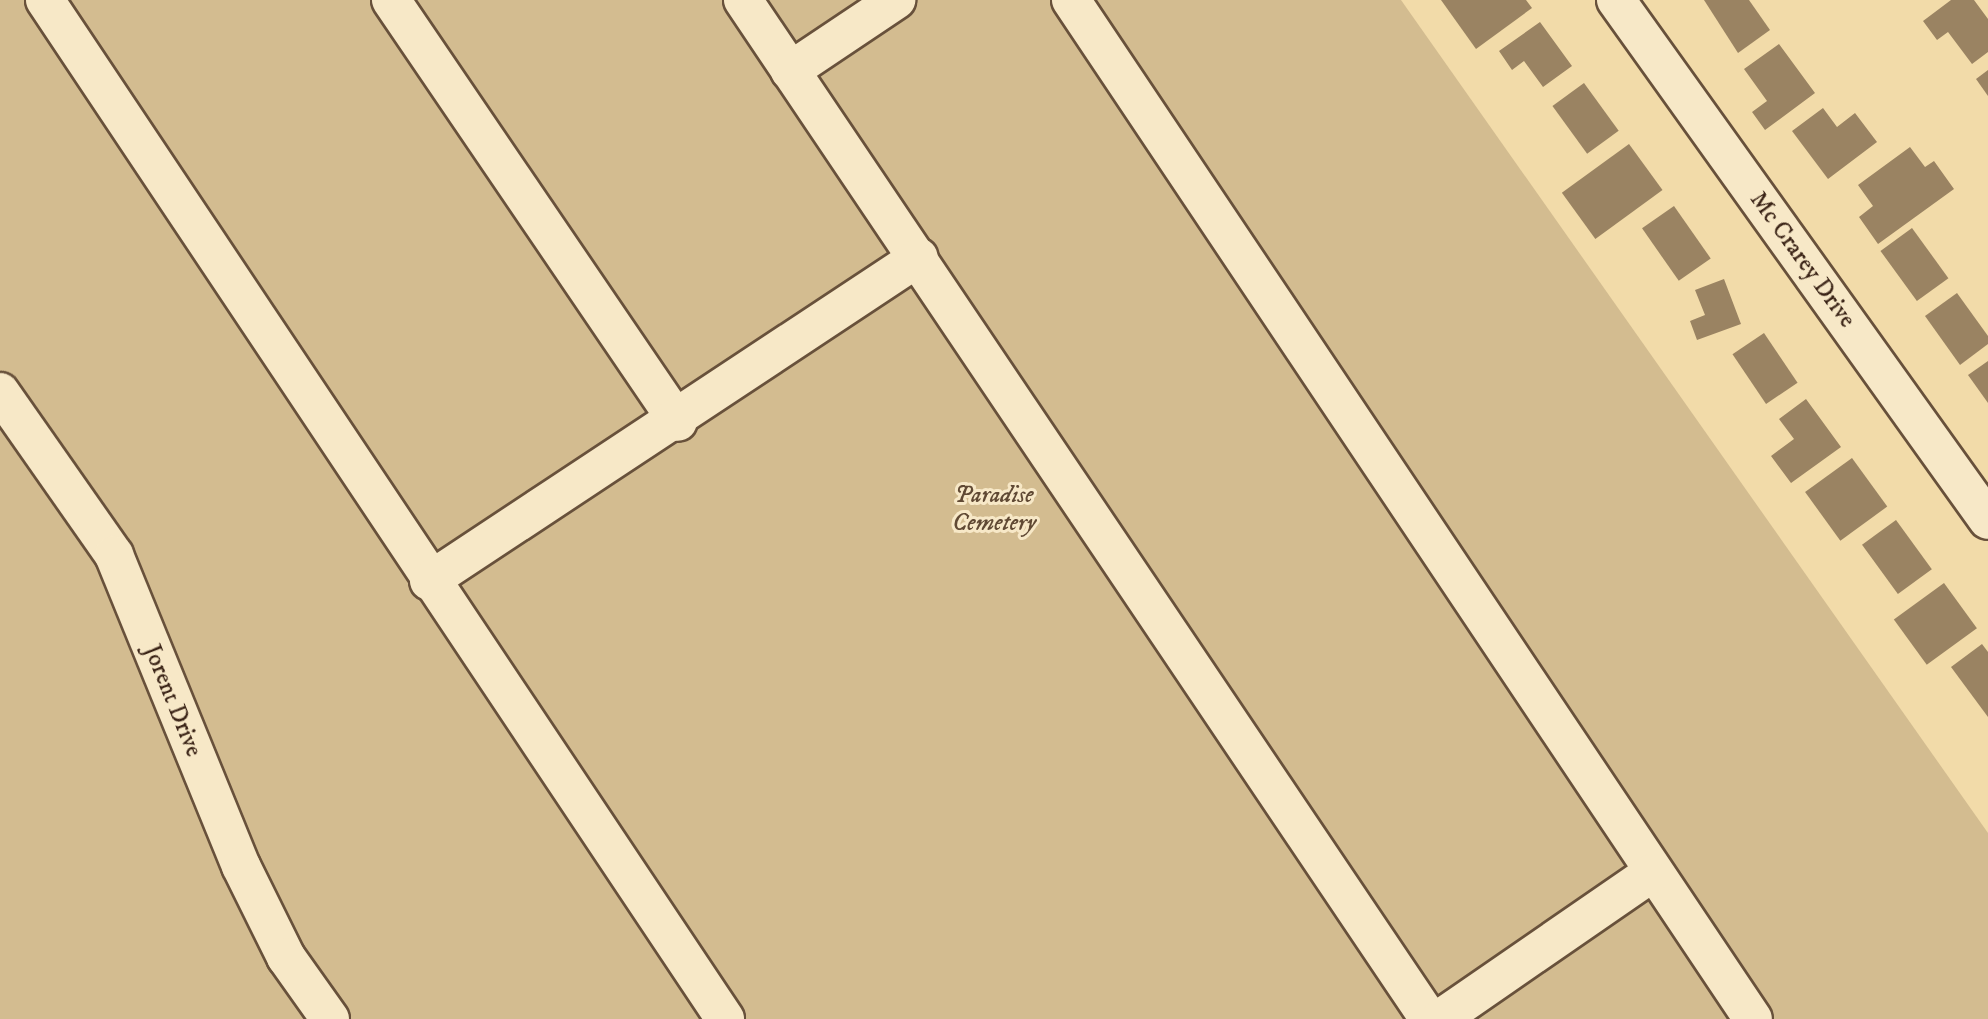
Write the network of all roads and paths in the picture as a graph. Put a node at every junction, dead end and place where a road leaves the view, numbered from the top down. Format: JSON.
{"nodes":[{"id":1,"x":45,"y":0,"type":"edge"},
{"id":2,"x":391,"y":0,"type":"edge"},
{"id":3,"x":743,"y":0,"type":"edge"},
{"id":4,"x":896,"y":0,"type":"edge"},
{"id":5,"x":1071,"y":0,"type":"edge"},
{"id":6,"x":1616,"y":0,"type":"edge"},
{"id":7,"x":790,"y":71,"type":"junction"},
{"id":8,"x":919,"y":257,"type":"junction"},
{"id":9,"x":0,"y":392,"type":"edge"},
{"id":10,"x":678,"y":422,"type":"junction"},
{"id":11,"x":1988,"y":520,"type":"edge"},
{"id":12,"x":429,"y":580,"type":"junction"},
{"id":13,"x":1652,"y":873,"type":"junction"},
{"id":14,"x":330,"y":1019,"type":"edge"},
{"id":15,"x":724,"y":1019,"type":"edge"},
{"id":16,"x":1429,"y":1019,"type":"edge"},
{"id":17,"x":1440,"y":1019,"type":"edge"},
{"id":18,"x":1753,"y":1019,"type":"edge"}],
"edges":[{"from":1,"to":12,"type":"street"},
{"from":2,"to":10,"type":"street"},
{"from":3,"to":7,"type":"street"},
{"from":4,"to":7,"type":"street"},
{"from":5,"to":13,"type":"street"},
{"from":6,"to":11,"type":"street","name":"Mc Crarey Drive"},
{"from":7,"to":8,"type":"street"},
{"from":8,"to":10,"type":"street"},
{"from":8,"to":16,"type":"street"},
{"from":9,"to":14,"type":"street","name":"Jorent Drive"},
{"from":10,"to":12,"type":"street"},
{"from":12,"to":15,"type":"street"},
{"from":13,"to":17,"type":"street"},
{"from":13,"to":18,"type":"street"}]}
